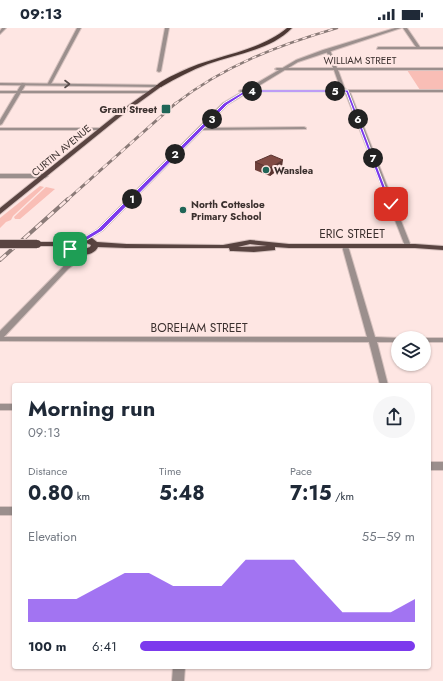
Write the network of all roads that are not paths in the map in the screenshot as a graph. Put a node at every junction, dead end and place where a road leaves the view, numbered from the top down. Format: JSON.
{"nodes":[{"id":1,"x":79,"y":28,"type":"edge"},
{"id":2,"x":167,"y":28,"type":"edge"},
{"id":3,"x":398,"y":28,"type":"edge"},
{"id":4,"x":405,"y":28,"type":"edge"},
{"id":5,"x":288,"y":29,"type":"edge"},
{"id":6,"x":378,"y":48,"type":"dead end"},
{"id":7,"x":420,"y":48,"type":"junction"},
{"id":8,"x":443,"y":48,"type":"edge"},
{"id":9,"x":328,"y":50,"type":"junction"},
{"id":10,"x":277,"y":69,"type":"junction"},
{"id":11,"x":283,"y":69,"type":"junction"},
{"id":12,"x":443,"y":69,"type":"edge"},
{"id":13,"x":336,"y":70,"type":"junction"},
{"id":14,"x":159,"y":71,"type":"dead end"},
{"id":15,"x":0,"y":84,"type":"edge"},
{"id":16,"x":24,"y":84,"type":"junction"},
{"id":17,"x":49,"y":84,"type":"junction"},
{"id":18,"x":152,"y":89,"type":"junction"},
{"id":19,"x":244,"y":91,"type":"junction"},
{"id":20,"x":347,"y":91,"type":"junction"},
{"id":21,"x":443,"y":91,"type":"edge"},
{"id":22,"x":0,"y":92,"type":"edge"},
{"id":23,"x":19,"y":92,"type":"junction"},
{"id":24,"x":0,"y":124,"type":"edge"},
{"id":25,"x":304,"y":128,"type":"dead end"},
{"id":26,"x":0,"y":129,"type":"edge"},
{"id":27,"x":200,"y":129,"type":"junction"},
{"id":28,"x":99,"y":130,"type":"junction"},
{"id":29,"x":0,"y":176,"type":"edge"},
{"id":30,"x":41,"y":176,"type":"junction"},
{"id":31,"x":0,"y":204,"type":"edge"},
{"id":32,"x":0,"y":212,"type":"edge"},
{"id":33,"x":100,"y":230,"type":"junction"},
{"id":34,"x":85,"y":239,"type":"junction"},
{"id":35,"x":443,"y":243,"type":"edge"},
{"id":36,"x":0,"y":245,"type":"edge"},
{"id":37,"x":93,"y":246,"type":"junction"},
{"id":38,"x":345,"y":246,"type":"junction"},
{"id":39,"x":411,"y":246,"type":"junction"},
{"id":40,"x":70,"y":247,"type":"junction"},
{"id":41,"x":443,"y":248,"type":"edge"},
{"id":42,"x":66,"y":268,"type":"junction"},
{"id":43,"x":0,"y":336,"type":"edge"},
{"id":44,"x":0,"y":339,"type":"edge"},
{"id":45,"x":391,"y":340,"type":"edge"},
{"id":46,"x":431,"y":340,"type":"edge"},
{"id":47,"x":443,"y":340,"type":"edge"},
{"id":48,"x":373,"y":341,"type":"junction"},
{"id":49,"x":384,"y":383,"type":"edge"},
{"id":50,"x":0,"y":407,"type":"edge"},
{"id":51,"x":12,"y":407,"type":"edge"},
{"id":52,"x":431,"y":466,"type":"edge"},
{"id":53,"x":443,"y":466,"type":"edge"},
{"id":54,"x":0,"y":511,"type":"edge"},
{"id":55,"x":12,"y":511,"type":"edge"},
{"id":56,"x":179,"y":669,"type":"edge"},
{"id":57,"x":178,"y":681,"type":"edge"}],
"edges":[{"from":1,"to":17,"type":"street"},
{"from":2,"to":14,"type":"street"},
{"from":3,"to":9,"type":"street"},
{"from":4,"to":7,"type":"street"},
{"from":5,"to":18,"type":"highway","name":"CURTIN AVENUE"},
{"from":6,"to":7,"type":"street"},
{"from":7,"to":8,"type":"street"},
{"from":9,"to":10,"type":"street"},
{"from":9,"to":11,"type":"street"},
{"from":9,"to":13,"type":"street"},
{"from":10,"to":11,"type":"street","name":"WILLIAM STREET"},
{"from":10,"to":19,"type":"street"},
{"from":11,"to":13,"type":"street","name":"WILLIAM STREET"},
{"from":11,"to":19,"type":"street"},
{"from":12,"to":13,"type":"street","name":"WILLIAM STREET"},
{"from":13,"to":20,"type":"street"},
{"from":15,"to":16,"type":"street"},
{"from":16,"to":17,"type":"street"},
{"from":16,"to":23,"type":"street"},
{"from":17,"to":18,"type":"street","one_way":true},
{"from":18,"to":23,"type":"street"},
{"from":18,"to":28,"type":"main road","name":"CURTIN AVENUE"},
{"from":19,"to":20,"type":"street"},
{"from":19,"to":27,"type":"street"},
{"from":20,"to":21,"type":"street"},
{"from":20,"to":39,"type":"street"},
{"from":22,"to":23,"type":"street"},
{"from":23,"to":24,"type":"street"},
{"from":25,"to":27,"type":"street"},
{"from":26,"to":28,"type":"street"},
{"from":27,"to":33,"type":"street"},
{"from":28,"to":30,"type":"main road","name":"CURTIN AVENUE"},
{"from":29,"to":30,"type":"street"},
{"from":30,"to":31,"type":"main road","name":"CURTIN AVENUE"},
{"from":30,"to":32,"type":"main road","name":"CURTIN AVENUE"},
{"from":33,"to":34,"type":"street"},
{"from":33,"to":37,"type":"street"},
{"from":34,"to":37,"type":"main road"},
{"from":34,"to":40,"type":"main road"},
{"from":35,"to":39,"type":"main road","name":"ERIC STREET"},
{"from":36,"to":40,"type":"main road","bridge":true},
{"from":37,"to":38,"type":"main road","name":"ERIC STREET"},
{"from":37,"to":40,"type":"main road"},
{"from":37,"to":42,"type":"street"},
{"from":38,"to":39,"type":"main road","name":"ERIC STREET"},
{"from":38,"to":48,"type":"street"},
{"from":39,"to":41,"type":"main road","name":"ERIC STREET"},
{"from":40,"to":42,"type":"street"},
{"from":42,"to":43,"type":"street"},
{"from":44,"to":48,"type":"street","name":"BOREHAM STREET"},
{"from":45,"to":48,"type":"street","name":"BOREHAM STREET"},
{"from":46,"to":47,"type":"street"},
{"from":48,"to":49,"type":"street"},
{"from":50,"to":51,"type":"street"},
{"from":52,"to":53,"type":"street"},
{"from":54,"to":55,"type":"street"},
{"from":56,"to":57,"type":"street"}]}
